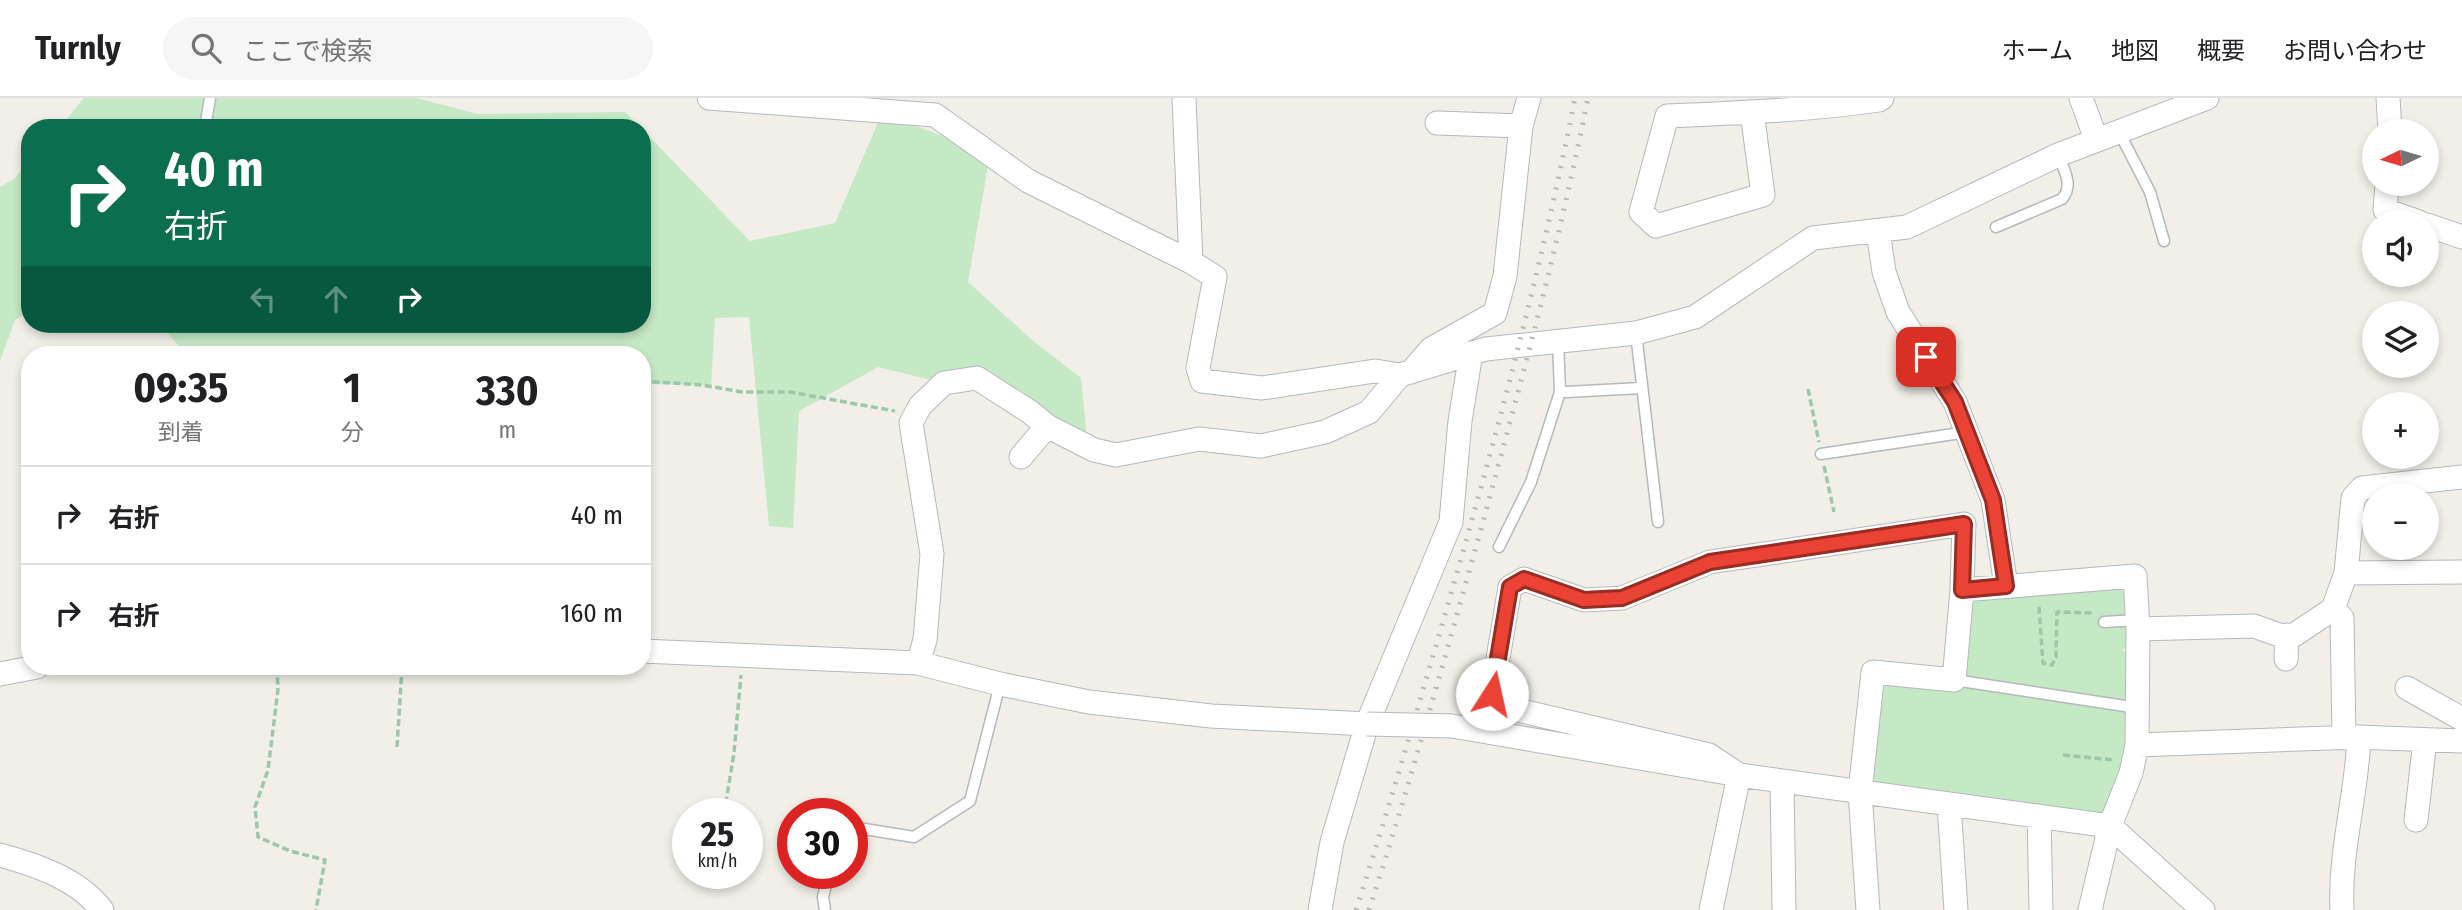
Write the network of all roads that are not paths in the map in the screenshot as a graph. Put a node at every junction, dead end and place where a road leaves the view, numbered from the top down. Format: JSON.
{"nodes":[{"id":1,"x":210,"y":98,"type":"edge"},
{"id":2,"x":709,"y":98,"type":"edge"},
{"id":3,"x":1184,"y":98,"type":"edge"},
{"id":4,"x":1529,"y":98,"type":"edge"},
{"id":5,"x":1882,"y":98,"type":"edge"},
{"id":6,"x":2081,"y":98,"type":"edge"},
{"id":7,"x":2207,"y":98,"type":"edge"},
{"id":8,"x":2388,"y":98,"type":"edge"},
{"id":9,"x":936,"y":107,"type":"edge"},
{"id":10,"x":1752,"y":112,"type":"junction"},
{"id":11,"x":206,"y":119,"type":"edge"},
{"id":12,"x":2389,"y":119,"type":"edge"},
{"id":13,"x":1437,"y":123,"type":"dead end"},
{"id":14,"x":1521,"y":126,"type":"junction"},
{"id":15,"x":2119,"y":132,"type":"junction"},
{"id":16,"x":2096,"y":139,"type":"junction"},
{"id":17,"x":2058,"y":155,"type":"junction"},
{"id":18,"x":1996,"y":227,"type":"dead end"},
{"id":19,"x":2439,"y":229,"type":"edge"},
{"id":20,"x":1878,"y":231,"type":"junction"},
{"id":21,"x":2462,"y":237,"type":"edge"},
{"id":22,"x":2164,"y":242,"type":"dead end"},
{"id":23,"x":1191,"y":262,"type":"junction"},
{"id":24,"x":1636,"y":333,"type":"junction"},
{"id":25,"x":1558,"y":341,"type":"junction"},
{"id":26,"x":1471,"y":353,"type":"junction"},
{"id":27,"x":1406,"y":373,"type":"junction"},
{"id":28,"x":1641,"y":387,"type":"junction"},
{"id":29,"x":1566,"y":392,"type":"dead end"},
{"id":30,"x":1047,"y":426,"type":"junction"},
{"id":31,"x":1967,"y":432,"type":"junction"},
{"id":32,"x":1822,"y":454,"type":"dead end"},
{"id":33,"x":1021,"y":457,"type":"dead end"},
{"id":34,"x":2462,"y":477,"type":"edge"},
{"id":35,"x":1658,"y":522,"type":"dead end"},
{"id":36,"x":1499,"y":547,"type":"dead end"},
{"id":37,"x":2462,"y":572,"type":"edge"},
{"id":38,"x":2346,"y":573,"type":"junction"},
{"id":39,"x":2006,"y":586,"type":"junction"},
{"id":40,"x":1962,"y":590,"type":"junction"},
{"id":41,"x":2333,"y":609,"type":"junction"},
{"id":42,"x":2104,"y":622,"type":"road end"},
{"id":43,"x":2137,"y":625,"type":"junction"},
{"id":44,"x":2287,"y":635,"type":"junction"},
{"id":45,"x":651,"y":651,"type":"edge"},
{"id":46,"x":2286,"y":659,"type":"dead end"},
{"id":47,"x":918,"y":663,"type":"junction"},
{"id":48,"x":21,"y":670,"type":"edge"},
{"id":49,"x":0,"y":674,"type":"edge"},
{"id":50,"x":1954,"y":680,"type":"junction"},
{"id":51,"x":1000,"y":684,"type":"junction"},
{"id":52,"x":2407,"y":688,"type":"dead end"},
{"id":53,"x":2137,"y":708,"type":"junction"},
{"id":54,"x":2462,"y":719,"type":"edge"},
{"id":55,"x":1367,"y":723,"type":"junction"},
{"id":56,"x":2351,"y":738,"type":"junction"},
{"id":57,"x":2425,"y":740,"type":"junction"},
{"id":58,"x":2462,"y":741,"type":"edge"},
{"id":59,"x":2135,"y":754,"type":"junction"},
{"id":60,"x":1739,"y":775,"type":"junction"},
{"id":61,"x":1782,"y":781,"type":"junction"},
{"id":62,"x":1860,"y":792,"type":"junction"},
{"id":63,"x":1949,"y":804,"type":"junction"},
{"id":64,"x":2039,"y":816,"type":"junction"},
{"id":65,"x":2416,"y":820,"type":"dead end"},
{"id":66,"x":2110,"y":826,"type":"junction"},
{"id":67,"x":868,"y":829,"type":"edge"},
{"id":68,"x":0,"y":855,"type":"edge"},
{"id":69,"x":825,"y":889,"type":"edge"},
{"id":70,"x":102,"y":910,"type":"edge"},
{"id":71,"x":825,"y":910,"type":"edge"},
{"id":72,"x":1320,"y":910,"type":"edge"},
{"id":73,"x":1711,"y":910,"type":"edge"},
{"id":74,"x":1784,"y":910,"type":"edge"},
{"id":75,"x":1868,"y":910,"type":"edge"},
{"id":76,"x":1956,"y":910,"type":"edge"},
{"id":77,"x":2041,"y":910,"type":"edge"},
{"id":78,"x":2090,"y":910,"type":"edge"},
{"id":79,"x":2203,"y":910,"type":"edge"},
{"id":80,"x":2342,"y":910,"type":"edge"}],
"edges":[{"from":1,"to":11,"type":"lane"},
{"from":2,"to":9,"type":"street"},
{"from":3,"to":23,"type":"street"},
{"from":4,"to":14,"type":"street"},
{"from":5,"to":10,"type":"street"},
{"from":6,"to":16,"type":"street"},
{"from":7,"to":15,"type":"street"},
{"from":8,"to":12,"type":"street"},
{"from":9,"to":23,"type":"street"},
{"from":10,"to":10,"type":"street"},
{"from":13,"to":14,"type":"street"},
{"from":14,"to":27,"type":"street"},
{"from":15,"to":16,"type":"street"},
{"from":15,"to":22,"type":"lane"},
{"from":16,"to":17,"type":"street"},
{"from":17,"to":18,"type":"lane"},
{"from":17,"to":20,"type":"street"},
{"from":19,"to":21,"type":"street"},
{"from":20,"to":24,"type":"street"},
{"from":20,"to":31,"type":"street"},
{"from":23,"to":27,"type":"street"},
{"from":24,"to":25,"type":"street"},
{"from":24,"to":28,"type":"lane"},
{"from":25,"to":26,"type":"street"},
{"from":25,"to":36,"type":"lane"},
{"from":26,"to":27,"type":"street"},
{"from":26,"to":55,"type":"street"},
{"from":27,"to":30,"type":"street"},
{"from":28,"to":29,"type":"lane"},
{"from":28,"to":35,"type":"lane"},
{"from":30,"to":33,"type":"street"},
{"from":30,"to":47,"type":"street"},
{"from":31,"to":32,"type":"lane"},
{"from":31,"to":39,"type":"street"},
{"from":34,"to":38,"type":"street"},
{"from":37,"to":38,"type":"street"},
{"from":38,"to":41,"type":"street"},
{"from":39,"to":40,"type":"street"},
{"from":39,"to":43,"type":"street"},
{"from":40,"to":50,"type":"street"},
{"from":40,"to":60,"type":"street"},
{"from":41,"to":44,"type":"street"},
{"from":41,"to":56,"type":"street"},
{"from":42,"to":43,"type":"lane"},
{"from":43,"to":44,"type":"street"},
{"from":43,"to":53,"type":"street"},
{"from":44,"to":46,"type":"street"},
{"from":45,"to":47,"type":"street"},
{"from":47,"to":51,"type":"street"},
{"from":48,"to":49,"type":"street"},
{"from":50,"to":53,"type":"lane"},
{"from":50,"to":62,"type":"street"},
{"from":51,"to":55,"type":"street"},
{"from":51,"to":67,"type":"lane"},
{"from":52,"to":54,"type":"street"},
{"from":53,"to":59,"type":"street"},
{"from":55,"to":60,"type":"street","bridge":true},
{"from":55,"to":72,"type":"street"},
{"from":56,"to":57,"type":"street"},
{"from":56,"to":59,"type":"street"},
{"from":56,"to":80,"type":"street"},
{"from":57,"to":58,"type":"street"},
{"from":57,"to":65,"type":"street"},
{"from":59,"to":66,"type":"street"},
{"from":60,"to":61,"type":"street"},
{"from":60,"to":73,"type":"street"},
{"from":61,"to":62,"type":"street"},
{"from":61,"to":74,"type":"street"},
{"from":62,"to":63,"type":"street"},
{"from":62,"to":75,"type":"street"},
{"from":63,"to":64,"type":"street"},
{"from":63,"to":76,"type":"street"},
{"from":64,"to":66,"type":"street"},
{"from":64,"to":77,"type":"street"},
{"from":66,"to":78,"type":"street"},
{"from":66,"to":79,"type":"street"},
{"from":68,"to":70,"type":"street"},
{"from":69,"to":71,"type":"lane"}]}
